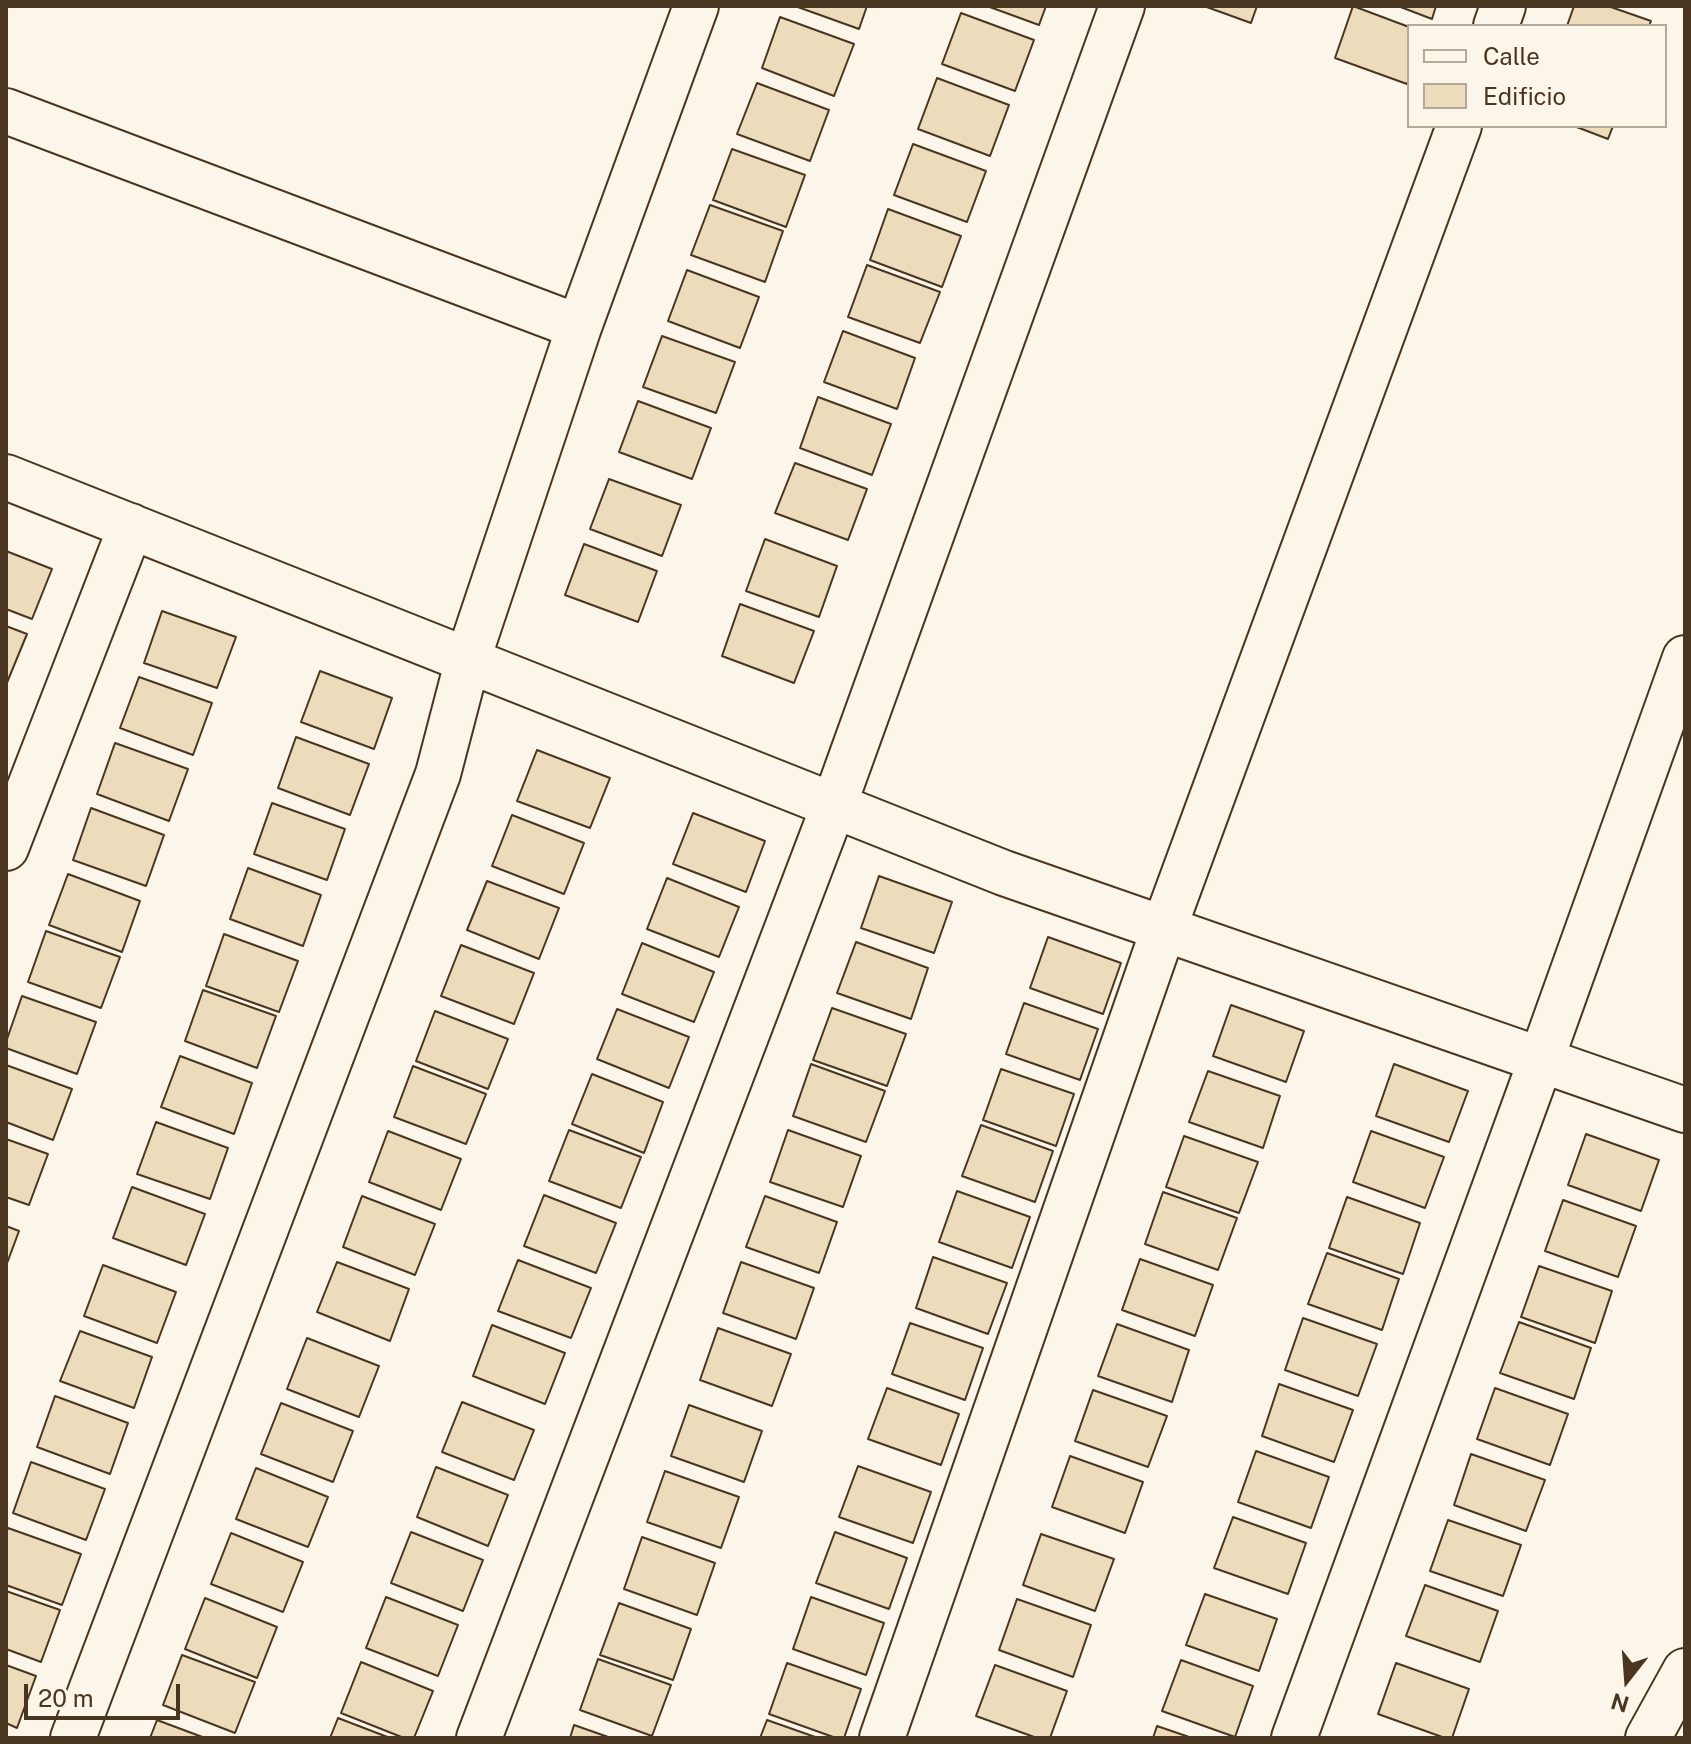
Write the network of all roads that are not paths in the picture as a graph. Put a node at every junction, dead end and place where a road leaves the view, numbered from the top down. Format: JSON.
{"nodes":[{"id":1,"x":696,"y":6,"type":"edge"},
{"id":2,"x":1122,"y":6,"type":"edge"},
{"id":3,"x":6,"y":111,"type":"edge"},
{"id":4,"x":1458,"y":128,"type":"edge"},
{"id":5,"x":579,"y":327,"type":"junction"},
{"id":6,"x":6,"y":477,"type":"edge"},
{"id":7,"x":131,"y":526,"type":"junction"},
{"id":8,"x":1685,"y":658,"type":"edge"},
{"id":9,"x":468,"y":659,"type":"junction"},
{"id":10,"x":834,"y":805,"type":"junction"},
{"id":11,"x":6,"y":848,"type":"edge"},
{"id":12,"x":1164,"y":928,"type":"junction"},
{"id":13,"x":1541,"y":1060,"type":"junction"},
{"id":14,"x":1685,"y":1110,"type":"edge"},
{"id":15,"x":1685,"y":1671,"type":"edge"},
{"id":16,"x":73,"y":1738,"type":"edge"},
{"id":17,"x":479,"y":1738,"type":"edge"},
{"id":18,"x":882,"y":1738,"type":"edge"},
{"id":19,"x":1294,"y":1738,"type":"edge"},
{"id":20,"x":1648,"y":1738,"type":"edge"}],
"edges":[{"from":1,"to":5,"type":"street"},
{"from":2,"to":10,"type":"street"},
{"from":3,"to":5,"type":"street"},
{"from":4,"to":12,"type":"street"},
{"from":5,"to":9,"type":"street"},
{"from":6,"to":7,"type":"street"},
{"from":7,"to":9,"type":"street"},
{"from":7,"to":11,"type":"street"},
{"from":8,"to":13,"type":"street"},
{"from":9,"to":10,"type":"street"},
{"from":9,"to":16,"type":"street"},
{"from":10,"to":12,"type":"street"},
{"from":10,"to":17,"type":"street"},
{"from":12,"to":13,"type":"street"},
{"from":12,"to":18,"type":"street"},
{"from":13,"to":14,"type":"street"},
{"from":13,"to":19,"type":"street"},
{"from":15,"to":20,"type":"street"}]}
